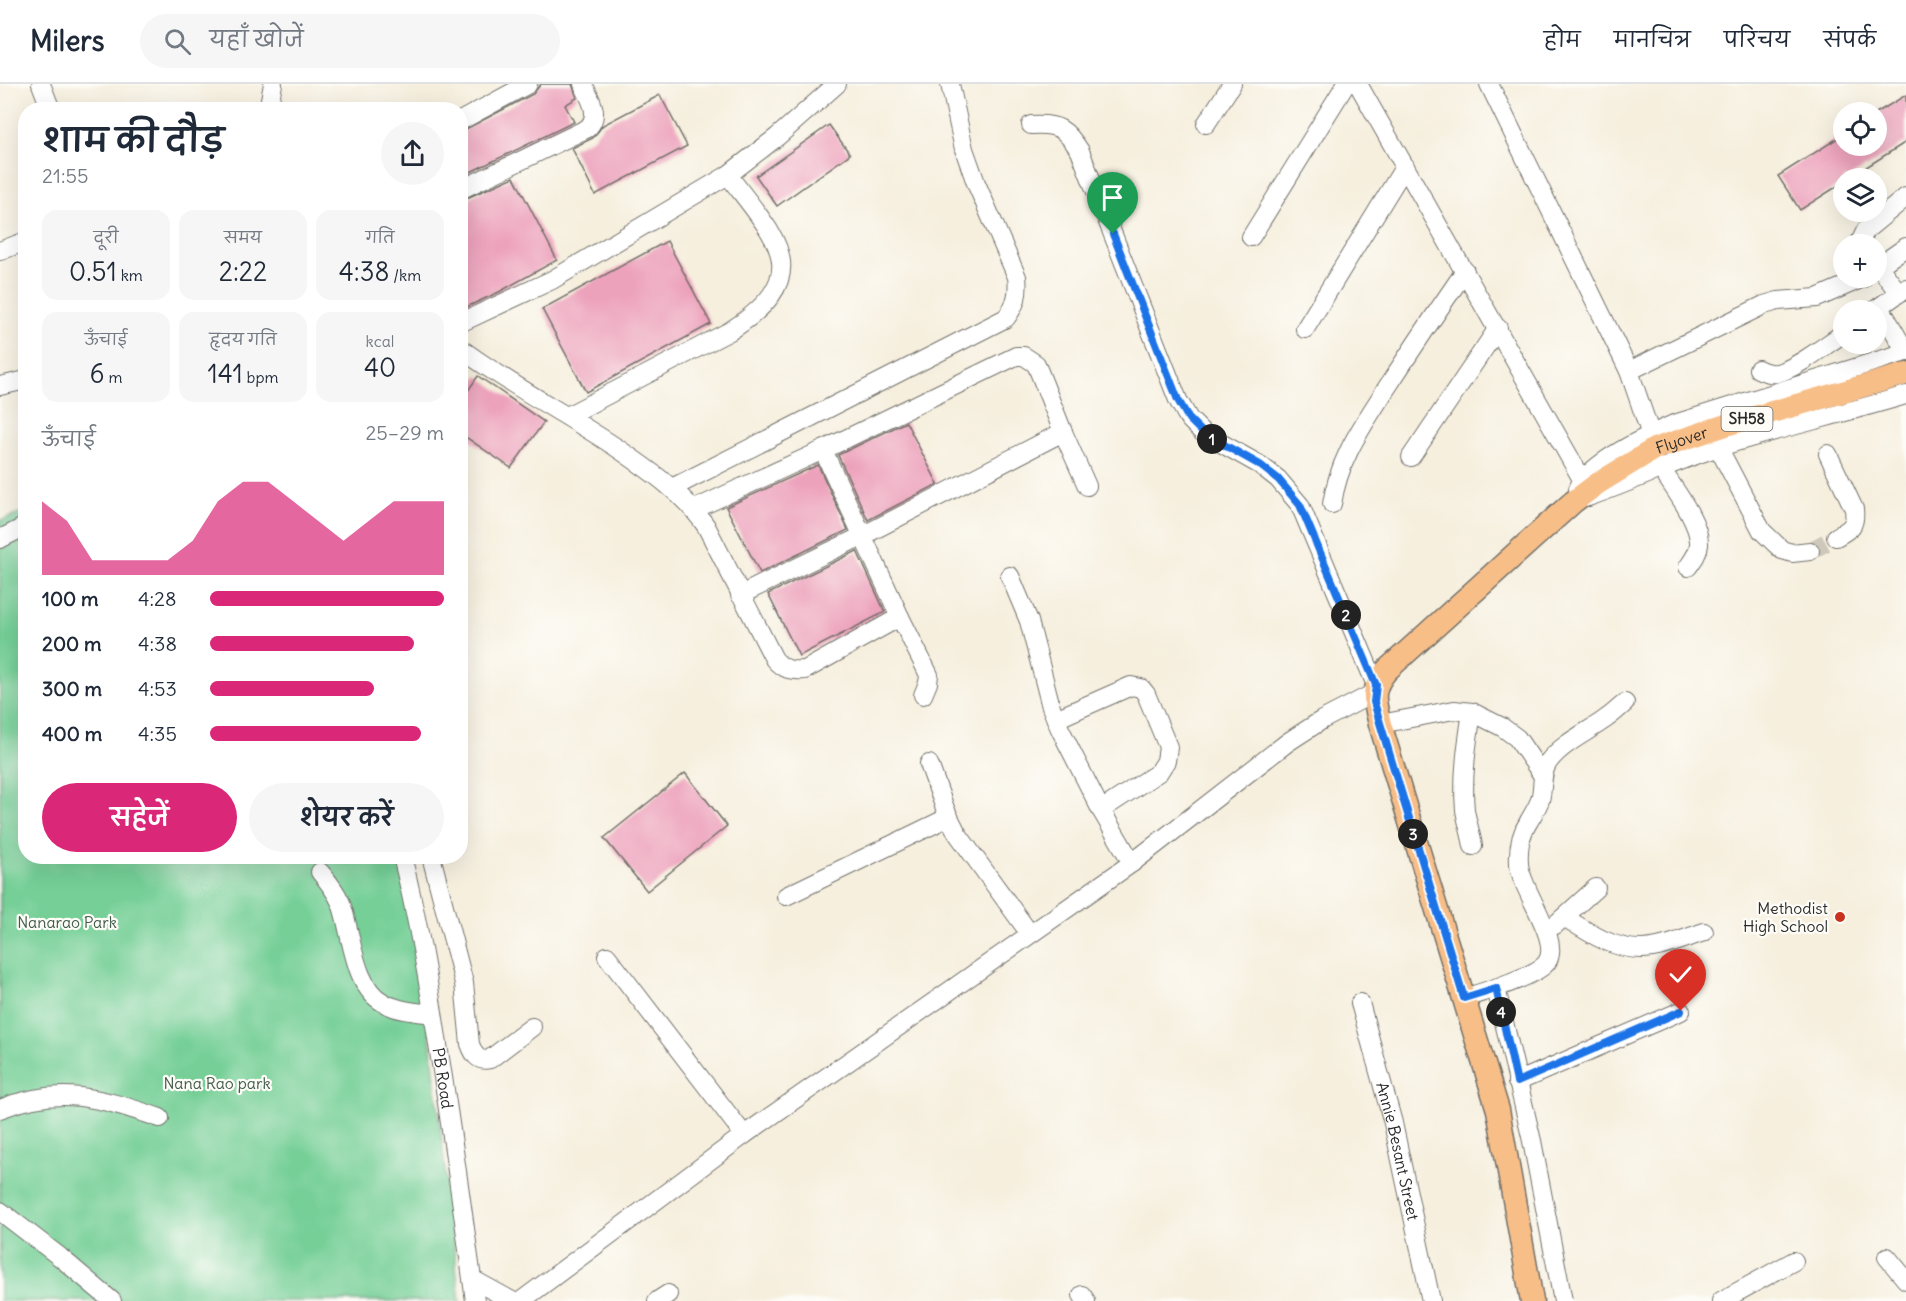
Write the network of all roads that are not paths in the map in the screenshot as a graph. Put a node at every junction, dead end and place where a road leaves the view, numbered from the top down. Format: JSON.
{"nodes":[{"id":1,"x":40,"y":84,"type":"edge"},
{"id":2,"x":273,"y":84,"type":"edge"},
{"id":3,"x":528,"y":84,"type":"edge"},
{"id":4,"x":583,"y":84,"type":"edge"},
{"id":5,"x":837,"y":84,"type":"edge"},
{"id":6,"x":950,"y":84,"type":"edge"},
{"id":7,"x":1232,"y":84,"type":"edge"},
{"id":8,"x":1346,"y":84,"type":"edge"},
{"id":9,"x":1358,"y":84,"type":"edge"},
{"id":10,"x":1489,"y":84,"type":"edge"},
{"id":11,"x":48,"y":102,"type":"edge"},
{"id":12,"x":270,"y":102,"type":"edge"},
{"id":13,"x":468,"y":116,"type":"edge"},
{"id":14,"x":1206,"y":124,"type":"dead end"},
{"id":15,"x":1031,"y":125,"type":"dead end"},
{"id":16,"x":1405,"y":166,"type":"junction"},
{"id":17,"x":728,"y":176,"type":"junction"},
{"id":18,"x":468,"y":186,"type":"edge"},
{"id":19,"x":1906,"y":197,"type":"edge"},
{"id":20,"x":1864,"y":234,"type":"edge"},
{"id":21,"x":1251,"y":237,"type":"dead end"},
{"id":22,"x":18,"y":244,"type":"edge"},
{"id":23,"x":1906,"y":247,"type":"edge"},
{"id":24,"x":0,"y":251,"type":"edge"},
{"id":25,"x":1887,"y":259,"type":"edge"},
{"id":26,"x":1465,"y":271,"type":"junction"},
{"id":27,"x":1887,"y":276,"type":"edge"},
{"id":28,"x":1842,"y":288,"type":"edge"},
{"id":29,"x":1903,"y":291,"type":"edge"},
{"id":30,"x":1887,"y":302,"type":"edge"},
{"id":31,"x":468,"y":319,"type":"edge"},
{"id":32,"x":1887,"y":324,"type":"edge"},
{"id":33,"x":1498,"y":328,"type":"junction"},
{"id":34,"x":1305,"y":329,"type":"dead end"},
{"id":35,"x":1833,"y":340,"type":"edge"},
{"id":36,"x":1906,"y":352,"type":"edge"},
{"id":37,"x":468,"y":353,"type":"edge"},
{"id":38,"x":1758,"y":369,"type":"dead end"},
{"id":39,"x":1629,"y":370,"type":"junction"},
{"id":40,"x":1906,"y":374,"type":"edge"},
{"id":41,"x":18,"y":382,"type":"edge"},
{"id":42,"x":0,"y":386,"type":"edge"},
{"id":43,"x":1906,"y":395,"type":"edge"},
{"id":44,"x":567,"y":416,"type":"junction"},
{"id":45,"x":1063,"y":432,"type":"junction"},
{"id":46,"x":1651,"y":435,"type":"junction"},
{"id":47,"x":1718,"y":447,"type":"junction"},
{"id":48,"x":823,"y":450,"type":"junction"},
{"id":49,"x":1828,"y":454,"type":"dead end"},
{"id":50,"x":1411,"y":457,"type":"dead end"},
{"id":51,"x":1660,"y":467,"type":"junction"},
{"id":52,"x":1590,"y":483,"type":"junction"},
{"id":53,"x":1087,"y":486,"type":"dead end"},
{"id":54,"x":672,"y":488,"type":"junction"},
{"id":55,"x":1573,"y":502,"type":"junction"},
{"id":56,"x":1332,"y":504,"type":"dead end"},
{"id":57,"x":695,"y":510,"type":"junction"},
{"id":58,"x":18,"y":530,"type":"edge"},
{"id":59,"x":864,"y":535,"type":"junction"},
{"id":60,"x":1836,"y":537,"type":"tunnel mouth"},
{"id":61,"x":0,"y":539,"type":"edge"},
{"id":62,"x":1810,"y":550,"type":"tunnel mouth"},
{"id":63,"x":1688,"y":567,"type":"dead end"},
{"id":64,"x":1010,"y":576,"type":"dead end"},
{"id":65,"x":740,"y":595,"type":"junction"},
{"id":66,"x":900,"y":617,"type":"junction"},
{"id":67,"x":1375,"y":689,"type":"junction"},
{"id":68,"x":922,"y":695,"type":"dead end"},
{"id":69,"x":1625,"y":703,"type":"dead end"},
{"id":70,"x":1472,"y":712,"type":"junction"},
{"id":71,"x":1056,"y":719,"type":"junction"},
{"id":72,"x":1380,"y":723,"type":"junction"},
{"id":73,"x":929,"y":764,"type":"dead end"},
{"id":74,"x":1542,"y":776,"type":"junction"},
{"id":75,"x":1101,"y":810,"type":"junction"},
{"id":76,"x":949,"y":817,"type":"junction"},
{"id":77,"x":1473,"y":846,"type":"dead end"},
{"id":78,"x":1131,"y":863,"type":"junction"},
{"id":79,"x":404,"y":864,"type":"edge"},
{"id":80,"x":433,"y":864,"type":"edge"},
{"id":81,"x":320,"y":872,"type":"dead end"},
{"id":82,"x":1596,"y":888,"type":"dead end"},
{"id":83,"x":786,"y":896,"type":"dead end"},
{"id":84,"x":1564,"y":917,"type":"junction"},
{"id":85,"x":1547,"y":932,"type":"junction"},
{"id":86,"x":1704,"y":932,"type":"dead end"},
{"id":87,"x":1030,"y":934,"type":"junction"},
{"id":88,"x":606,"y":956,"type":"dead end"},
{"id":89,"x":1496,"y":988,"type":"junction"},
{"id":90,"x":1464,"y":998,"type":"junction"},
{"id":91,"x":1360,"y":1003,"type":"dead end"},
{"id":92,"x":1681,"y":1011,"type":"dead end"},
{"id":93,"x":433,"y":1014,"type":"junction"},
{"id":94,"x":532,"y":1027,"type":"dead end"},
{"id":95,"x":1517,"y":1082,"type":"junction"},
{"id":96,"x":0,"y":1109,"type":"edge"},
{"id":97,"x":160,"y":1118,"type":"dead end"},
{"id":98,"x":744,"y":1135,"type":"junction"},
{"id":99,"x":0,"y":1211,"type":"edge"},
{"id":100,"x":1887,"y":1257,"type":"dead end"},
{"id":101,"x":1794,"y":1261,"type":"dead end"},
{"id":102,"x":472,"y":1279,"type":"junction"},
{"id":103,"x":1906,"y":1280,"type":"edge"},
{"id":104,"x":112,"y":1301,"type":"edge"},
{"id":105,"x":475,"y":1301,"type":"edge"},
{"id":106,"x":512,"y":1301,"type":"edge"},
{"id":107,"x":521,"y":1301,"type":"edge"},
{"id":108,"x":1431,"y":1301,"type":"edge"},
{"id":109,"x":1532,"y":1301,"type":"edge"},
{"id":110,"x":1563,"y":1301,"type":"edge"},
{"id":111,"x":1720,"y":1301,"type":"edge"}],
"edges":[{"from":1,"to":11,"type":"street"},
{"from":2,"to":12,"type":"street"},
{"from":3,"to":13,"type":"street"},
{"from":4,"to":18,"type":"street"},
{"from":5,"to":17,"type":"street"},
{"from":6,"to":54,"type":"street"},
{"from":7,"to":14,"type":"street"},
{"from":8,"to":21,"type":"street"},
{"from":9,"to":16,"type":"street"},
{"from":10,"to":39,"type":"street"},
{"from":15,"to":67,"type":"street"},
{"from":16,"to":26,"type":"street"},
{"from":16,"to":34,"type":"street"},
{"from":17,"to":31,"type":"street"},
{"from":17,"to":44,"type":"street"},
{"from":19,"to":20,"type":"street"},
{"from":22,"to":24,"type":"street"},
{"from":23,"to":25,"type":"street"},
{"from":26,"to":33,"type":"street"},
{"from":26,"to":56,"type":"street"},
{"from":27,"to":29,"type":"street"},
{"from":28,"to":39,"type":"street"},
{"from":29,"to":30,"type":"street"},
{"from":32,"to":36,"type":"street"},
{"from":33,"to":50,"type":"street"},
{"from":33,"to":52,"type":"street"},
{"from":35,"to":38,"type":"street"},
{"from":36,"to":46,"type":"street"},
{"from":37,"to":44,"type":"street"},
{"from":39,"to":46,"type":"street"},
{"from":40,"to":52,"type":"main road","name":"Flyover","number":"SH58"},
{"from":41,"to":42,"type":"street"},
{"from":43,"to":47,"type":"street"},
{"from":44,"to":54,"type":"street"},
{"from":45,"to":48,"type":"street"},
{"from":45,"to":53,"type":"street"},
{"from":45,"to":59,"type":"street"},
{"from":46,"to":52,"type":"street"},
{"from":47,"to":51,"type":"street"},
{"from":47,"to":62,"type":"street"},
{"from":48,"to":57,"type":"street"},
{"from":48,"to":59,"type":"street"},
{"from":49,"to":60,"type":"street"},
{"from":51,"to":55,"type":"street"},
{"from":51,"to":63,"type":"street"},
{"from":52,"to":55,"type":"main road","name":"Flyover","number":"SH58"},
{"from":54,"to":57,"type":"street"},
{"from":55,"to":67,"type":"main road","number":"SH58"},
{"from":57,"to":65,"type":"street"},
{"from":58,"to":61,"type":"street"},
{"from":59,"to":65,"type":"street"},
{"from":59,"to":66,"type":"street"},
{"from":64,"to":71,"type":"street"},
{"from":65,"to":66,"type":"street"},
{"from":66,"to":68,"type":"street"},
{"from":67,"to":72,"type":"main road"},
{"from":67,"to":78,"type":"street"},
{"from":69,"to":74,"type":"street"},
{"from":70,"to":72,"type":"street"},
{"from":70,"to":74,"type":"street"},
{"from":70,"to":77,"type":"street"},
{"from":71,"to":75,"type":"street"},
{"from":71,"to":75,"type":"street"},
{"from":72,"to":90,"type":"main road"},
{"from":73,"to":76,"type":"street"},
{"from":74,"to":85,"type":"street"},
{"from":75,"to":78,"type":"street"},
{"from":76,"to":83,"type":"street"},
{"from":76,"to":87,"type":"street"},
{"from":78,"to":87,"type":"street"},
{"from":79,"to":93,"type":"street","name":"PB Road"},
{"from":80,"to":94,"type":"street"},
{"from":81,"to":93,"type":"street"},
{"from":82,"to":84,"type":"street"},
{"from":84,"to":85,"type":"street"},
{"from":84,"to":86,"type":"street"},
{"from":85,"to":89,"type":"street"},
{"from":87,"to":98,"type":"street"},
{"from":88,"to":98,"type":"street"},
{"from":89,"to":90,"type":"street"},
{"from":89,"to":95,"type":"street"},
{"from":90,"to":109,"type":"main road"},
{"from":91,"to":108,"type":"street","name":"Annie Besant Street"},
{"from":92,"to":95,"type":"street"},
{"from":93,"to":102,"type":"street","name":"PB Road"},
{"from":95,"to":110,"type":"street"},
{"from":96,"to":97,"type":"street"},
{"from":98,"to":107,"type":"street"},
{"from":99,"to":104,"type":"street"},
{"from":100,"to":103,"type":"street"},
{"from":101,"to":111,"type":"street"},
{"from":102,"to":105,"type":"street","name":"PB Road"},
{"from":102,"to":106,"type":"street"}]}
